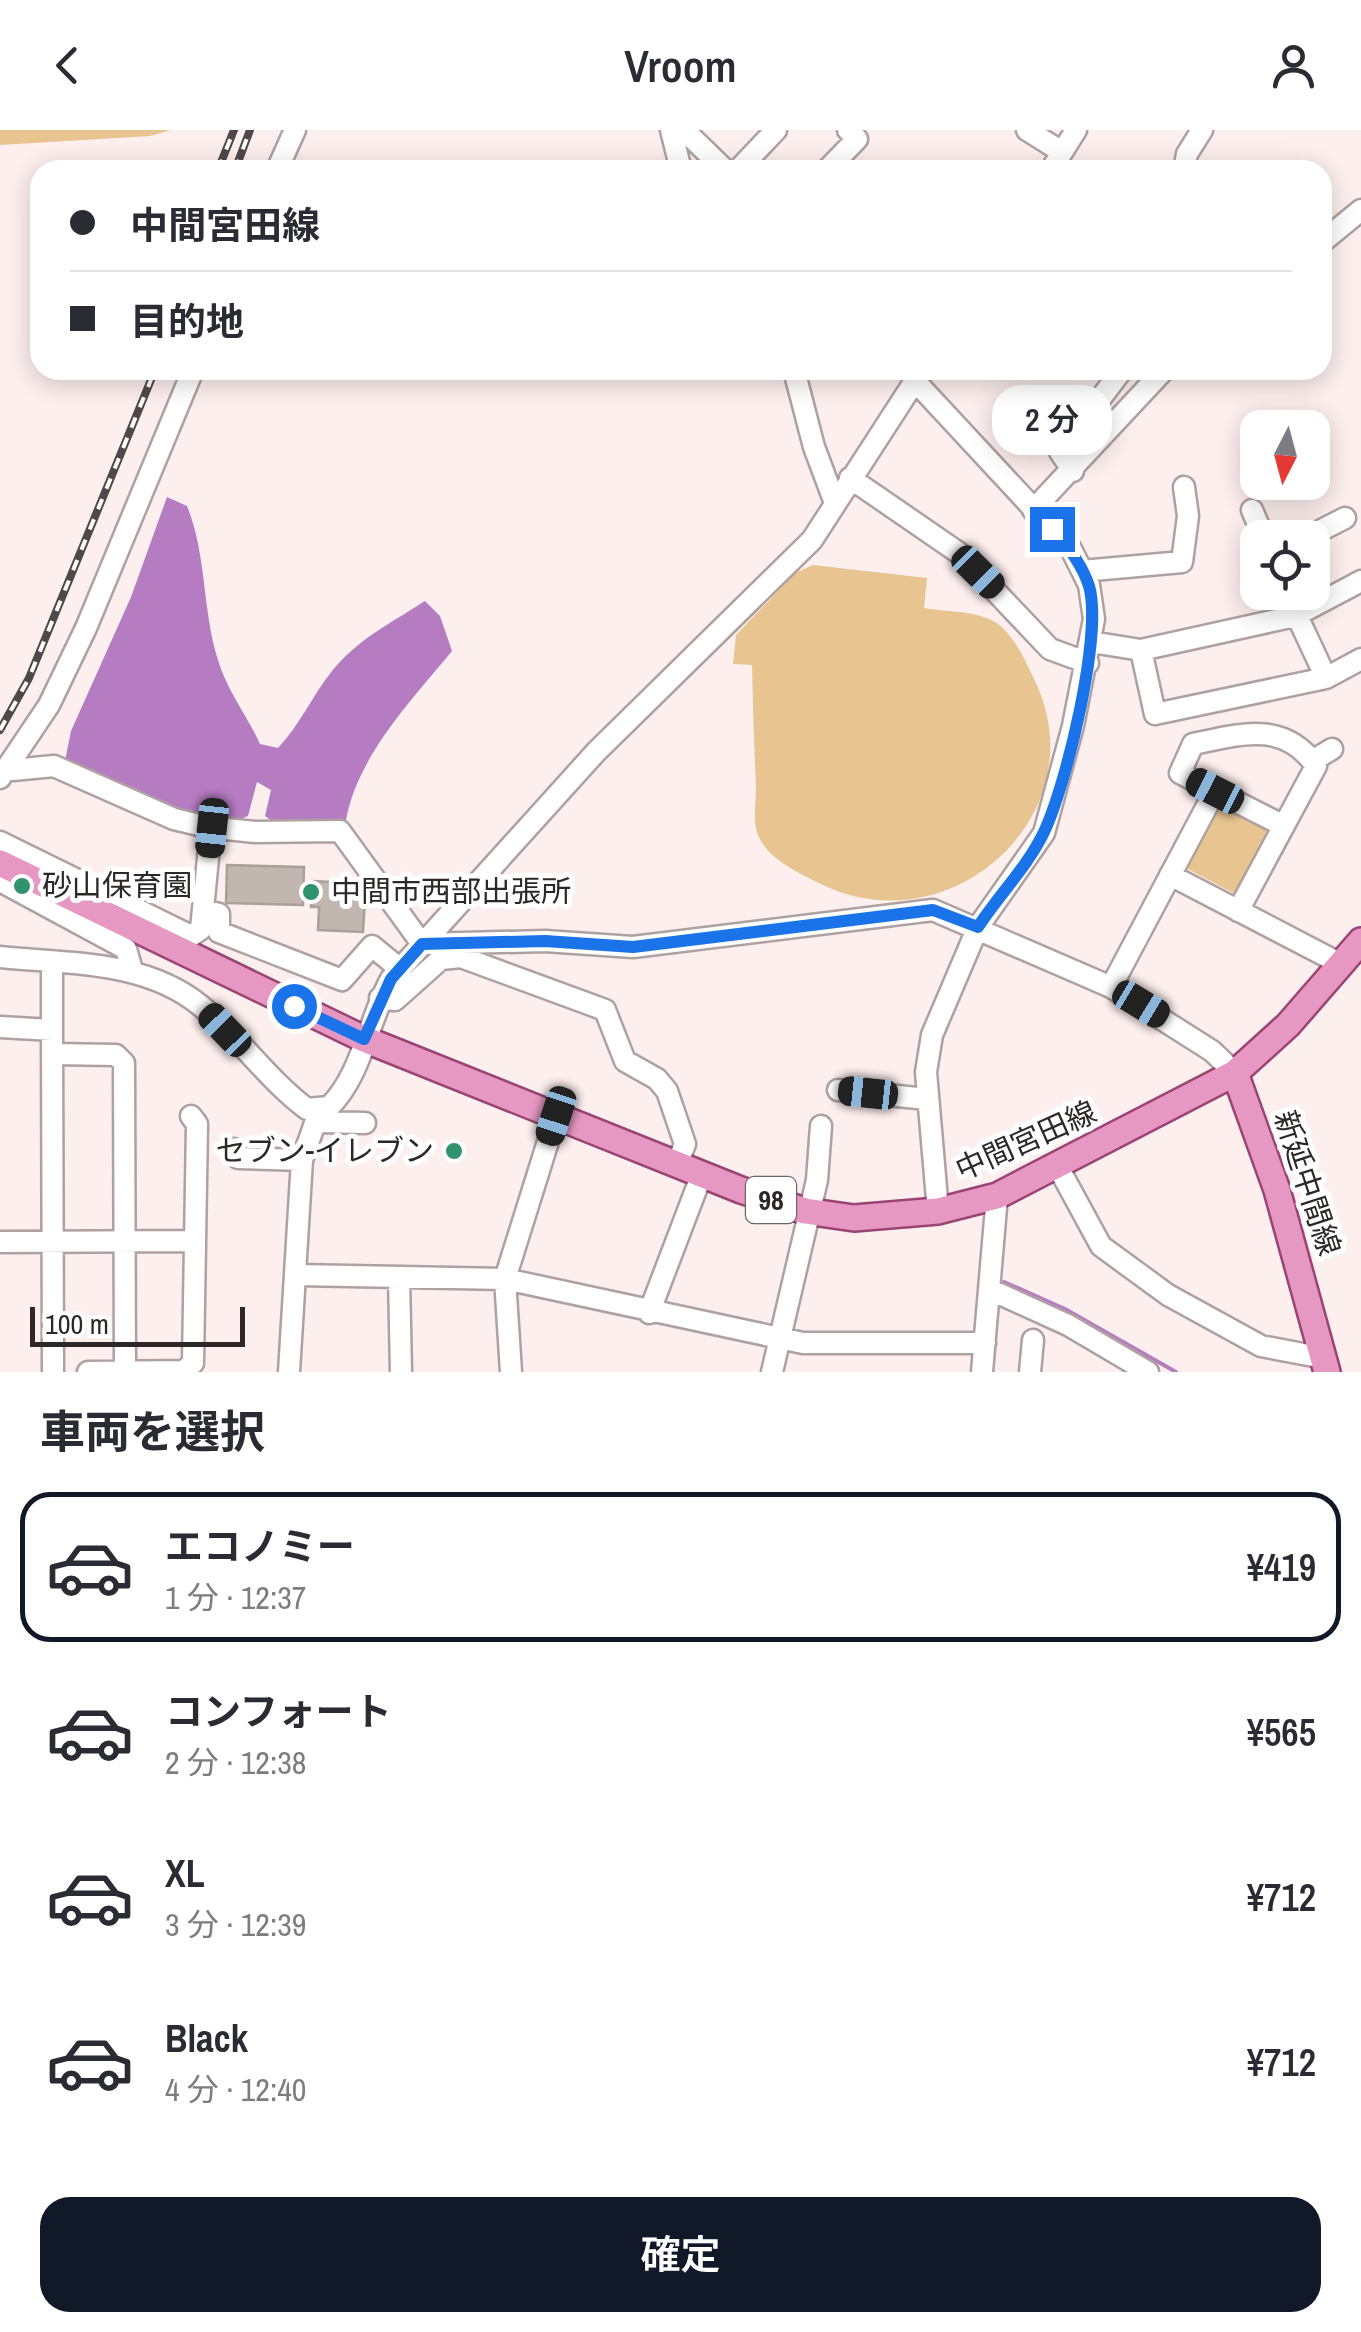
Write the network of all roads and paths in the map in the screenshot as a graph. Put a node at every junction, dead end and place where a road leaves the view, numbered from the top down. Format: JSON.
{"nodes":[{"id":1,"x":295,"y":130,"type":"edge"},
{"id":2,"x":671,"y":130,"type":"edge"},
{"id":3,"x":684,"y":130,"type":"edge"},
{"id":4,"x":774,"y":130,"type":"edge"},
{"id":5,"x":848,"y":130,"type":"edge"},
{"id":6,"x":1027,"y":130,"type":"edge"},
{"id":7,"x":1076,"y":130,"type":"edge"},
{"id":8,"x":1202,"y":130,"type":"edge"},
{"id":9,"x":282,"y":160,"type":"edge"},
{"id":10,"x":678,"y":160,"type":"edge"},
{"id":11,"x":715,"y":160,"type":"edge"},
{"id":12,"x":751,"y":160,"type":"edge"},
{"id":13,"x":836,"y":160,"type":"edge"},
{"id":14,"x":1055,"y":160,"type":"edge"},
{"id":15,"x":1057,"y":160,"type":"edge"},
{"id":16,"x":1185,"y":160,"type":"edge"},
{"id":17,"x":1361,"y":210,"type":"edge"},
{"id":18,"x":1332,"y":234,"type":"edge"},
{"id":19,"x":189,"y":380,"type":"edge"},
{"id":20,"x":797,"y":380,"type":"edge"},
{"id":21,"x":915,"y":380,"type":"edge"},
{"id":22,"x":1114,"y":380,"type":"edge"},
{"id":23,"x":1155,"y":380,"type":"edge"},
{"id":24,"x":1073,"y":471,"type":"junction"},
{"id":25,"x":850,"y":478,"type":"junction"},
{"id":26,"x":1184,"y":487,"type":"dead end"},
{"id":27,"x":835,"y":503,"type":"junction"},
{"id":28,"x":1033,"y":510,"type":"junction"},
{"id":29,"x":1252,"y":510,"type":"dead end"},
{"id":30,"x":1346,"y":518,"type":"dead end"},
{"id":31,"x":1256,"y":520,"type":"edge"},
{"id":32,"x":1330,"y":526,"type":"edge"},
{"id":33,"x":1082,"y":571,"type":"junction"},
{"id":34,"x":1361,"y":581,"type":"edge"},
{"id":35,"x":1293,"y":610,"type":"edge"},
{"id":36,"x":1295,"y":616,"type":"junction"},
{"id":37,"x":1141,"y":650,"type":"junction"},
{"id":38,"x":1090,"y":653,"type":"junction"},
{"id":39,"x":1361,"y":660,"type":"edge"},
{"id":40,"x":1326,"y":678,"type":"junction"},
{"id":41,"x":1332,"y":749,"type":"dead end"},
{"id":42,"x":1312,"y":760,"type":"junction"},
{"id":43,"x":4,"y":772,"type":"edge"},
{"id":44,"x":1215,"y":791,"type":"junction"},
{"id":45,"x":1284,"y":826,"type":"junction"},
{"id":46,"x":212,"y":828,"type":"junction"},
{"id":47,"x":0,"y":842,"type":"edge"},
{"id":48,"x":0,"y":863,"type":"edge"},
{"id":49,"x":1170,"y":876,"type":"junction"},
{"id":50,"x":0,"y":881,"type":"edge"},
{"id":51,"x":202,"y":910,"type":"junction"},
{"id":52,"x":1238,"y":911,"type":"junction"},
{"id":53,"x":978,"y":927,"type":"junction"},
{"id":54,"x":1361,"y":940,"type":"edge"},
{"id":55,"x":422,"y":944,"type":"junction"},
{"id":56,"x":0,"y":957,"type":"edge"},
{"id":57,"x":52,"y":963,"type":"junction"},
{"id":58,"x":1340,"y":964,"type":"junction"},
{"id":59,"x":400,"y":969,"type":"junction"},
{"id":60,"x":132,"y":970,"type":"junction"},
{"id":61,"x":1111,"y":987,"type":"junction"},
{"id":62,"x":380,"y":998,"type":"junction"},
{"id":63,"x":0,"y":1027,"type":"edge"},
{"id":64,"x":52,"y":1030,"type":"junction"},
{"id":65,"x":364,"y":1039,"type":"junction"},
{"id":66,"x":52,"y":1054,"type":"junction"},
{"id":67,"x":1235,"y":1073,"type":"junction"},
{"id":68,"x":838,"y":1090,"type":"dead end"},
{"id":69,"x":927,"y":1100,"type":"junction"},
{"id":70,"x":191,"y":1116,"type":"dead end"},
{"id":71,"x":320,"y":1116,"type":"junction"},
{"id":72,"x":556,"y":1116,"type":"junction"},
{"id":73,"x":365,"y":1123,"type":"dead end"},
{"id":74,"x":822,"y":1126,"type":"dead end"},
{"id":75,"x":234,"y":1149,"type":"dead end"},
{"id":76,"x":302,"y":1160,"type":"junction"},
{"id":77,"x":677,"y":1164,"type":"junction"},
{"id":78,"x":1058,"y":1167,"type":"junction"},
{"id":79,"x":702,"y":1174,"type":"junction"},
{"id":80,"x":997,"y":1196,"type":"junction"},
{"id":81,"x":938,"y":1211,"type":"junction"},
{"id":82,"x":810,"y":1212,"type":"junction"},
{"id":83,"x":53,"y":1241,"type":"junction"},
{"id":84,"x":125,"y":1241,"type":"junction"},
{"id":85,"x":195,"y":1241,"type":"junction"},
{"id":86,"x":0,"y":1242,"type":"edge"},
{"id":87,"x":297,"y":1275,"type":"junction"},
{"id":88,"x":400,"y":1277,"type":"junction"},
{"id":89,"x":505,"y":1279,"type":"junction"},
{"id":90,"x":992,"y":1290,"type":"junction"},
{"id":91,"x":649,"y":1312,"type":"junction"},
{"id":92,"x":779,"y":1340,"type":"junction"},
{"id":93,"x":1032,"y":1340,"type":"dead end"},
{"id":94,"x":985,"y":1343,"type":"junction"},
{"id":95,"x":1326,"y":1365,"type":"edge"},
{"id":96,"x":53,"y":1372,"type":"edge"},
{"id":97,"x":88,"y":1372,"type":"edge"},
{"id":98,"x":125,"y":1372,"type":"edge"},
{"id":99,"x":288,"y":1372,"type":"edge"},
{"id":100,"x":401,"y":1372,"type":"edge"},
{"id":101,"x":511,"y":1372,"type":"edge"},
{"id":102,"x":772,"y":1372,"type":"edge"},
{"id":103,"x":982,"y":1372,"type":"edge"},
{"id":104,"x":1030,"y":1372,"type":"edge"},
{"id":105,"x":1148,"y":1372,"type":"edge"}],
"edges":[{"from":1,"to":9,"type":"street"},
{"from":2,"to":10,"type":"street"},
{"from":3,"to":11,"type":"street"},
{"from":4,"to":12,"type":"street"},
{"from":5,"to":13,"type":"street"},
{"from":6,"to":14,"type":"street"},
{"from":7,"to":15,"type":"street"},
{"from":8,"to":16,"type":"street"},
{"from":17,"to":18,"type":"street"},
{"from":19,"to":43,"type":"street"},
{"from":20,"to":27,"type":"street"},
{"from":21,"to":25,"type":"street"},
{"from":21,"to":28,"type":"street"},
{"from":22,"to":24,"type":"street"},
{"from":23,"to":24,"type":"street"},
{"from":24,"to":28,"type":"street"},
{"from":25,"to":27,"type":"street"},
{"from":25,"to":38,"type":"street"},
{"from":26,"to":33,"type":"street"},
{"from":27,"to":55,"type":"street"},
{"from":28,"to":33,"type":"street"},
{"from":29,"to":31,"type":"street"},
{"from":30,"to":32,"type":"street"},
{"from":33,"to":38,"type":"street"},
{"from":34,"to":36,"type":"street"},
{"from":35,"to":36,"type":"street"},
{"from":36,"to":37,"type":"street"},
{"from":36,"to":40,"type":"street"},
{"from":37,"to":38,"type":"street"},
{"from":37,"to":40,"type":"street"},
{"from":38,"to":53,"type":"street"},
{"from":39,"to":40,"type":"street"},
{"from":41,"to":42,"type":"street"},
{"from":42,"to":44,"type":"street"},
{"from":42,"to":45,"type":"street"},
{"from":43,"to":46,"type":"street"},
{"from":44,"to":45,"type":"street"},
{"from":44,"to":49,"type":"street"},
{"from":45,"to":52,"type":"street"},
{"from":46,"to":51,"type":"street"},
{"from":46,"to":55,"type":"street"},
{"from":47,"to":51,"type":"street"},
{"from":48,"to":65,"type":"main road","name":"中間宮田線","number":"98"},
{"from":49,"to":52,"type":"street"},
{"from":49,"to":61,"type":"street"},
{"from":50,"to":60,"type":"street"},
{"from":51,"to":59,"type":"street"},
{"from":52,"to":58,"type":"street"},
{"from":53,"to":55,"type":"street"},
{"from":53,"to":61,"type":"street"},
{"from":53,"to":69,"type":"street"},
{"from":54,"to":58,"type":"main road","name":"中間宮田線","number":"98"},
{"from":55,"to":59,"type":"street"},
{"from":56,"to":57,"type":"street"},
{"from":57,"to":60,"type":"street"},
{"from":57,"to":64,"type":"street"},
{"from":58,"to":67,"type":"main road","name":"中間宮田線","number":"98"},
{"from":59,"to":62,"type":"street"},
{"from":60,"to":71,"type":"street"},
{"from":61,"to":67,"type":"street"},
{"from":62,"to":65,"type":"street"},
{"from":62,"to":77,"type":"street"},
{"from":63,"to":64,"type":"street"},
{"from":64,"to":66,"type":"street"},
{"from":65,"to":71,"type":"street"},
{"from":65,"to":72,"type":"main road","name":"中間宮田線","number":"98"},
{"from":66,"to":83,"type":"street"},
{"from":66,"to":84,"type":"street"},
{"from":67,"to":78,"type":"main road","name":"中間宮田線","number":"98"},
{"from":67,"to":95,"type":"main road","name":"新延中間線"},
{"from":68,"to":69,"type":"street"},
{"from":69,"to":81,"type":"street"},
{"from":70,"to":85,"type":"street"},
{"from":71,"to":73,"type":"street"},
{"from":71,"to":76,"type":"street"},
{"from":72,"to":77,"type":"main road","name":"中間宮田線","number":"98"},
{"from":72,"to":89,"type":"street"},
{"from":74,"to":82,"type":"street"},
{"from":75,"to":76,"type":"street"},
{"from":76,"to":87,"type":"street"},
{"from":77,"to":79,"type":"main road","name":"中間宮田線","number":"98"},
{"from":78,"to":80,"type":"main road","name":"中間宮田線","number":"98"},
{"from":78,"to":95,"type":"street"},
{"from":79,"to":82,"type":"main road","name":"中間宮田線","number":"98"},
{"from":79,"to":91,"type":"street"},
{"from":80,"to":81,"type":"main road","name":"中間宮田線","number":"98"},
{"from":80,"to":90,"type":"street"},
{"from":81,"to":82,"type":"main road","name":"中間宮田線","number":"98"},
{"from":82,"to":92,"type":"street"},
{"from":83,"to":84,"type":"street"},
{"from":83,"to":86,"type":"street"},
{"from":83,"to":96,"type":"street"},
{"from":84,"to":85,"type":"street"},
{"from":84,"to":98,"type":"street"},
{"from":85,"to":98,"type":"street"},
{"from":87,"to":88,"type":"street"},
{"from":87,"to":99,"type":"street"},
{"from":88,"to":89,"type":"street"},
{"from":88,"to":100,"type":"street"},
{"from":89,"to":91,"type":"street"},
{"from":89,"to":101,"type":"street"},
{"from":90,"to":94,"type":"street"},
{"from":90,"to":105,"type":"street"},
{"from":91,"to":92,"type":"street"},
{"from":92,"to":94,"type":"street"},
{"from":92,"to":102,"type":"street"},
{"from":93,"to":104,"type":"street"},
{"from":94,"to":103,"type":"street"},
{"from":97,"to":98,"type":"street"}]}
